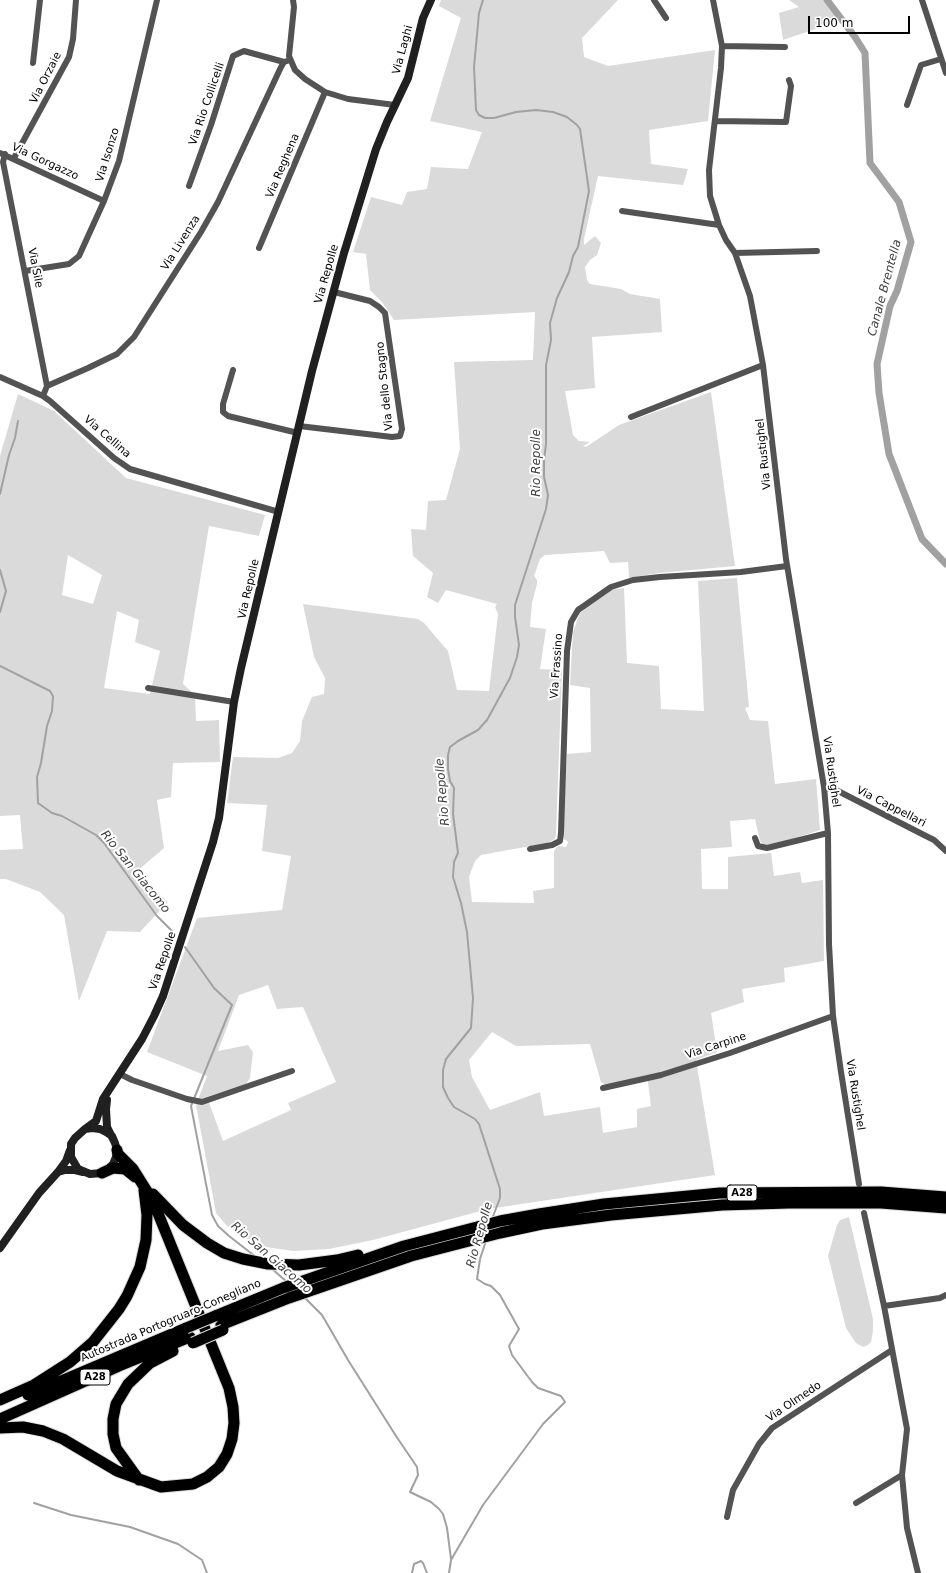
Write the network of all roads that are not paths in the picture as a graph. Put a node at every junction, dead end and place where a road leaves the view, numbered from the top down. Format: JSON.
{"nodes":[{"id":1,"x":40,"y":0,"type":"edge"},
{"id":2,"x":76,"y":0,"type":"edge"},
{"id":3,"x":157,"y":0,"type":"edge"},
{"id":4,"x":294,"y":0,"type":"edge"},
{"id":5,"x":431,"y":0,"type":"edge"},
{"id":6,"x":654,"y":0,"type":"edge"},
{"id":7,"x":713,"y":0,"type":"edge"},
{"id":8,"x":922,"y":0,"type":"edge"},
{"id":9,"x":666,"y":18,"type":"dead end"},
{"id":10,"x":722,"y":46,"type":"junction"},
{"id":11,"x":784,"y":47,"type":"dead end"},
{"id":12,"x":941,"y":59,"type":"junction"},
{"id":13,"x":287,"y":61,"type":"junction"},
{"id":14,"x":33,"y":62,"type":"dead end"},
{"id":15,"x":946,"y":73,"type":"edge"},
{"id":16,"x":789,"y":80,"type":"dead end"},
{"id":17,"x":325,"y":92,"type":"junction"},
{"id":18,"x":395,"y":104,"type":"junction"},
{"id":19,"x":906,"y":105,"type":"dead end"},
{"id":20,"x":715,"y":121,"type":"junction"},
{"id":21,"x":2,"y":154,"type":"edge"},
{"id":22,"x":14,"y":158,"type":"junction"},
{"id":23,"x":189,"y":186,"type":"dead end"},
{"id":24,"x":104,"y":201,"type":"junction"},
{"id":25,"x":622,"y":211,"type":"dead end"},
{"id":26,"x":719,"y":225,"type":"junction"},
{"id":27,"x":259,"y":248,"type":"dead end"},
{"id":28,"x":817,"y":251,"type":"dead end"},
{"id":29,"x":735,"y":253,"type":"junction"},
{"id":30,"x":25,"y":271,"type":"junction"},
{"id":31,"x":334,"y":292,"type":"junction"},
{"id":32,"x":763,"y":365,"type":"junction"},
{"id":33,"x":233,"y":370,"type":"dead end"},
{"id":34,"x":0,"y":377,"type":"edge"},
{"id":35,"x":47,"y":386,"type":"junction"},
{"id":36,"x":43,"y":396,"type":"junction"},
{"id":37,"x":631,"y":417,"type":"dead end"},
{"id":38,"x":298,"y":430,"type":"junction"},
{"id":39,"x":279,"y":512,"type":"junction"},
{"id":40,"x":787,"y":566,"type":"junction"},
{"id":41,"x":148,"y":688,"type":"dead end"},
{"id":42,"x":234,"y":702,"type":"junction"},
{"id":43,"x":824,"y":787,"type":"junction"},
{"id":44,"x":828,"y":833,"type":"junction"},
{"id":45,"x":755,"y":838,"type":"dead end"},
{"id":46,"x":530,"y":849,"type":"dead end"},
{"id":47,"x":946,"y":851,"type":"edge"},
{"id":48,"x":834,"y":1016,"type":"junction"},
{"id":49,"x":292,"y":1071,"type":"dead end"},
{"id":50,"x":120,"y":1074,"type":"junction"},
{"id":51,"x":603,"y":1088,"type":"dead end"},
{"id":52,"x":108,"y":1091,"type":"junction"},
{"id":53,"x":85,"y":1129,"type":"junction"},
{"id":54,"x":116,"y":1146,"type":"junction"},
{"id":55,"x":70,"y":1150,"type":"junction"},
{"id":56,"x":58,"y":1172,"type":"junction"},
{"id":57,"x":84,"y":1172,"type":"junction"},
{"id":58,"x":102,"y":1173,"type":"junction"},
{"id":59,"x":143,"y":1183,"type":"junction"},
{"id":60,"x":859,"y":1184,"type":"dead end"},
{"id":61,"x":946,"y":1197,"type":"edge"},
{"id":62,"x":946,"y":1208,"type":"edge"},
{"id":63,"x":864,"y":1213,"type":"dead end"},
{"id":64,"x":511,"y":1225,"type":"junction"},
{"id":65,"x":458,"y":1232,"type":"junction"},
{"id":66,"x":0,"y":1248,"type":"edge"},
{"id":67,"x":286,"y":1293,"type":"junction"},
{"id":68,"x":946,"y":1295,"type":"edge"},
{"id":69,"x":884,"y":1306,"type":"junction"},
{"id":70,"x":219,"y":1324,"type":"junction"},
{"id":71,"x":190,"y":1336,"type":"junction"},
{"id":72,"x":892,"y":1350,"type":"junction"},
{"id":73,"x":0,"y":1400,"type":"edge"},
{"id":74,"x":0,"y":1406,"type":"edge"},
{"id":75,"x":0,"y":1419,"type":"edge"},
{"id":76,"x":0,"y":1428,"type":"edge"},
{"id":77,"x":902,"y":1476,"type":"junction"},
{"id":78,"x":139,"y":1480,"type":"junction"},
{"id":79,"x":856,"y":1503,"type":"dead end"},
{"id":80,"x":727,"y":1517,"type":"dead end"},
{"id":81,"x":918,"y":1573,"type":"edge"}],
"edges":[{"from":1,"to":14,"type":"street"},
{"from":2,"to":22,"type":"street","name":"Via Orzaie"},
{"from":3,"to":24,"type":"street","name":"Via Isonzo"},
{"from":4,"to":13,"type":"street"},
{"from":5,"to":18,"type":"street","name":"Via Laghi"},
{"from":6,"to":9,"type":"street"},
{"from":7,"to":10,"type":"street","name":"Via Rustighel"},
{"from":8,"to":12,"type":"street"},
{"from":10,"to":11,"type":"street"},
{"from":10,"to":20,"type":"street","name":"Via Rustighel"},
{"from":12,"to":15,"type":"street"},
{"from":12,"to":19,"type":"street"},
{"from":13,"to":17,"type":"street"},
{"from":13,"to":23,"type":"street","name":"Via Rio Collicelli"},
{"from":13,"to":35,"type":"street","name":"Via Livenza"},
{"from":16,"to":20,"type":"street"},
{"from":17,"to":18,"type":"street"},
{"from":17,"to":27,"type":"street","name":"Via Reghena"},
{"from":18,"to":31,"type":"street","name":"Via Repolle"},
{"from":20,"to":26,"type":"street","name":"Via Rustighel"},
{"from":21,"to":22,"type":"street","name":"Via Gorgazzo"},
{"from":21,"to":30,"type":"street","name":"Via Sile"},
{"from":22,"to":24,"type":"street","name":"Via Gorgazzo"},
{"from":24,"to":30,"type":"street","name":"Via Isonzo"},
{"from":25,"to":26,"type":"street"},
{"from":26,"to":29,"type":"street","name":"Via Rustighel"},
{"from":28,"to":29,"type":"street"},
{"from":29,"to":32,"type":"street","name":"Via Rustighel"},
{"from":30,"to":35,"type":"street","name":"Via Sile"},
{"from":31,"to":38,"type":"street","name":"Via Repolle"},
{"from":31,"to":38,"type":"street","name":"Via dello Stagno"},
{"from":32,"to":37,"type":"street"},
{"from":32,"to":40,"type":"street","name":"Via Rustighel"},
{"from":33,"to":38,"type":"street"},
{"from":34,"to":36,"type":"street","name":"Via Cellina"},
{"from":35,"to":36,"type":"street"},
{"from":36,"to":39,"type":"street","name":"Via Cellina"},
{"from":38,"to":39,"type":"street","name":"Via Repolle"},
{"from":39,"to":42,"type":"street","name":"Via Repolle"},
{"from":40,"to":43,"type":"street","name":"Via Rustighel"},
{"from":40,"to":46,"type":"street","name":"Via Frassino"},
{"from":41,"to":42,"type":"street"},
{"from":42,"to":50,"type":"street","name":"Via Repolle"},
{"from":43,"to":44,"type":"street","name":"Via Rustighel"},
{"from":43,"to":47,"type":"street","name":"Via Cappellari"},
{"from":44,"to":45,"type":"street"},
{"from":44,"to":48,"type":"street","name":"Via Rustighel"},
{"from":48,"to":51,"type":"street","name":"Via Carpine"},
{"from":48,"to":60,"type":"street","name":"Via Rustighel"},
{"from":49,"to":50,"type":"street"},
{"from":50,"to":52,"type":"street","name":"Via Repolle"},
{"from":52,"to":53,"type":"street","name":"Via Repolle"},
{"from":52,"to":54,"type":"street","name":"Via Repolle"},
{"from":53,"to":54,"type":"street"},
{"from":53,"to":55,"type":"street","name":"Via Repolle"},
{"from":54,"to":58,"type":"street"},
{"from":54,"to":59,"type":"highway"},
{"from":55,"to":56,"type":"street","name":"Via Repolle"},
{"from":55,"to":57,"type":"street"},
{"from":56,"to":57,"type":"street"},
{"from":56,"to":66,"type":"street","name":"Via Repolle"},
{"from":57,"to":58,"type":"street"},
{"from":58,"to":59,"type":"highway"},
{"from":59,"to":65,"type":"highway"},
{"from":59,"to":73,"type":"highway"},
{"from":59,"to":78,"type":"highway"},
{"from":61,"to":64,"type":"highway","name":"Autostrada Portogruaro-Conegliano","number":"A28"},
{"from":62,"to":64,"type":"highway","name":"Autostrada Portogruaro-Conegliano","number":"A28"},
{"from":63,"to":69,"type":"street"},
{"from":64,"to":65,"type":"highway","name":"Autostrada Portogruaro-Conegliano","number":"A28"},
{"from":64,"to":67,"type":"highway","name":"Autostrada Portogruaro-Conegliano","number":"A28"},
{"from":65,"to":67,"type":"highway","name":"Autostrada Portogruaro-Conegliano","number":"A28"},
{"from":67,"to":70,"type":"highway","name":"Autostrada Portogruaro-Conegliano","number":"A28"},
{"from":67,"to":70,"type":"highway","name":"Autostrada Portogruaro-Conegliano","number":"A28"},
{"from":68,"to":69,"type":"street"},
{"from":69,"to":72,"type":"street"},
{"from":70,"to":71,"type":"highway","name":"Autostrada Portogruaro-Conegliano","number":"A28","bridge":true},
{"from":70,"to":71,"type":"highway","bridge":true},
{"from":71,"to":74,"type":"highway","name":"Autostrada Portogruaro-Conegliano","number":"A28"},
{"from":71,"to":75,"type":"highway","name":"Autostrada Portogruaro-Conegliano","number":"A28"},
{"from":71,"to":78,"type":"highway"},
{"from":72,"to":77,"type":"street"},
{"from":72,"to":80,"type":"street","name":"Via Olmedo"},
{"from":76,"to":78,"type":"highway"},
{"from":77,"to":79,"type":"street"},
{"from":77,"to":81,"type":"street"}]}
